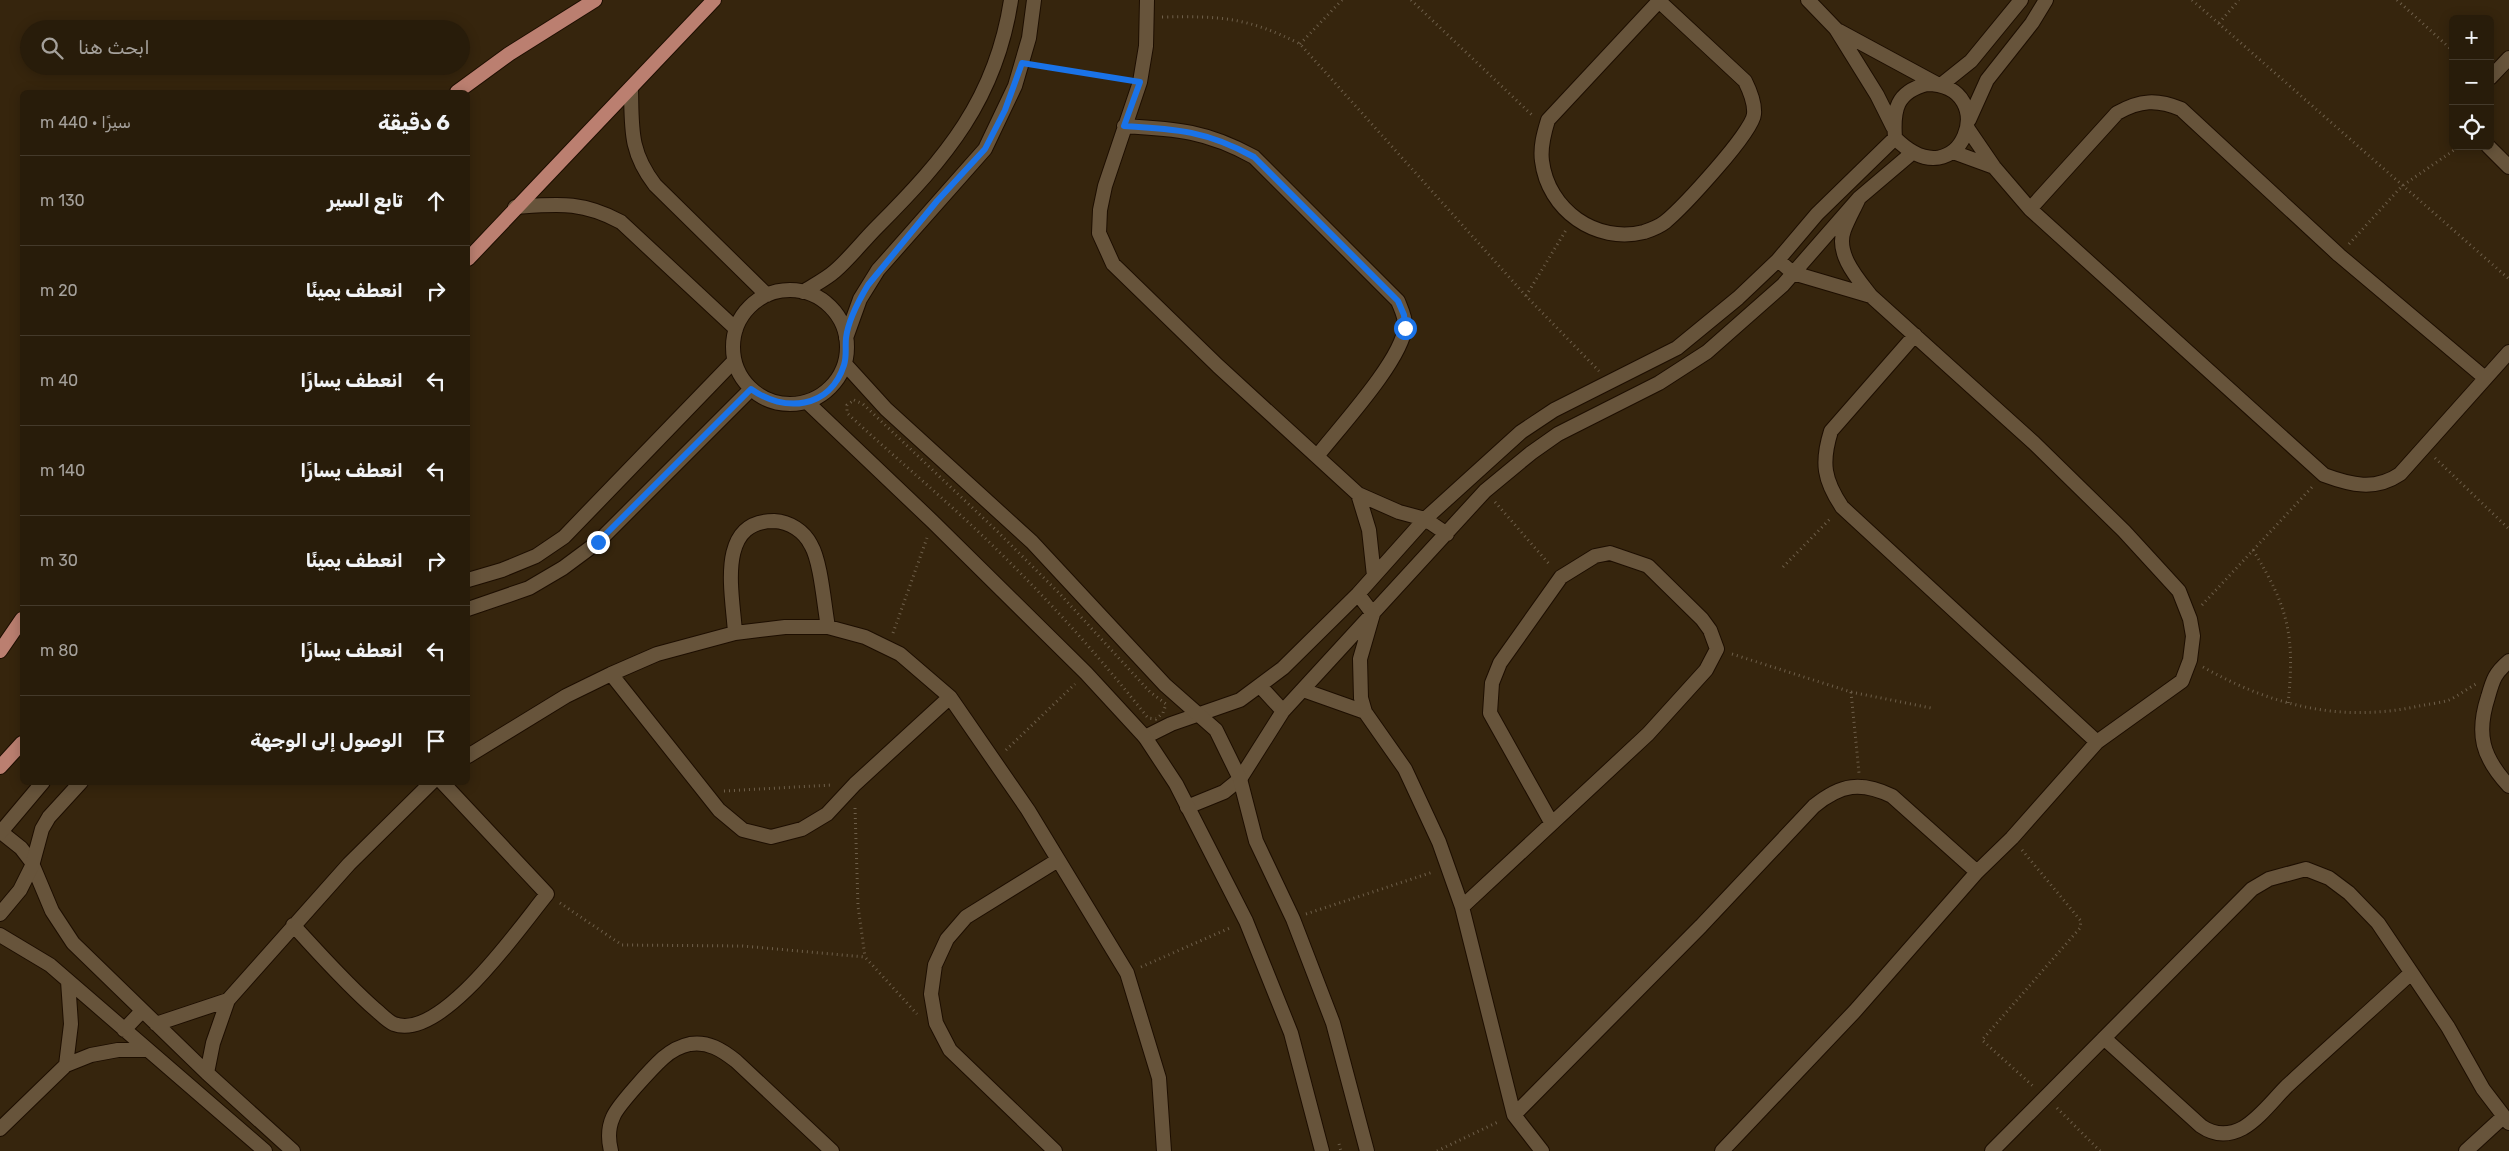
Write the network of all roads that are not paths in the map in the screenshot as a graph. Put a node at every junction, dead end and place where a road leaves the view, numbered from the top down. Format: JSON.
{"nodes":[{"id":1,"x":595,"y":0,"type":"edge"},
{"id":2,"x":714,"y":0,"type":"edge"},
{"id":3,"x":1011,"y":0,"type":"edge"},
{"id":4,"x":1034,"y":0,"type":"edge"},
{"id":5,"x":1148,"y":0,"type":"edge"},
{"id":6,"x":1808,"y":0,"type":"edge"},
{"id":7,"x":2021,"y":0,"type":"edge"},
{"id":8,"x":2046,"y":0,"type":"edge"},
{"id":9,"x":1660,"y":1,"type":"edge"},
{"id":10,"x":1836,"y":29,"type":"junction"},
{"id":11,"x":2509,"y":58,"type":"edge"},
{"id":12,"x":2494,"y":74,"type":"edge"},
{"id":13,"x":1939,"y":84,"type":"junction"},
{"id":14,"x":631,"y":88,"type":"junction"},
{"id":15,"x":460,"y":90,"type":"edge"},
{"id":16,"x":1968,"y":125,"type":"junction"},
{"id":17,"x":1124,"y":126,"type":"junction"},
{"id":18,"x":1895,"y":134,"type":"junction"},
{"id":19,"x":2492,"y":150,"type":"edge"},
{"id":20,"x":1954,"y":152,"type":"junction"},
{"id":21,"x":1912,"y":153,"type":"junction"},
{"id":22,"x":1994,"y":167,"type":"junction"},
{"id":23,"x":2509,"y":167,"type":"edge"},
{"id":24,"x":1859,"y":198,"type":"junction"},
{"id":25,"x":515,"y":207,"type":"junction"},
{"id":26,"x":2030,"y":209,"type":"junction"},
{"id":27,"x":470,"y":257,"type":"edge"},
{"id":28,"x":1778,"y":260,"type":"junction"},
{"id":29,"x":1793,"y":273,"type":"junction"},
{"id":30,"x":803,"y":292,"type":"junction"},
{"id":31,"x":767,"y":295,"type":"junction"},
{"id":32,"x":1872,"y":296,"type":"junction"},
{"id":33,"x":736,"y":329,"type":"junction"},
{"id":34,"x":1915,"y":335,"type":"junction"},
{"id":35,"x":846,"y":338,"type":"junction"},
{"id":36,"x":2509,"y":352,"type":"edge"},
{"id":37,"x":734,"y":361,"type":"junction"},
{"id":38,"x":845,"y":364,"type":"junction"},
{"id":39,"x":2485,"y":378,"type":"junction"},
{"id":40,"x":751,"y":389,"type":"junction"},
{"id":41,"x":807,"y":402,"type":"junction"},
{"id":42,"x":1318,"y":455,"type":"junction"},
{"id":43,"x":1358,"y":494,"type":"junction"},
{"id":44,"x":1425,"y":519,"type":"junction"},
{"id":45,"x":1447,"y":534,"type":"junction"},
{"id":46,"x":1374,"y":576,"type":"junction"},
{"id":47,"x":470,"y":579,"type":"edge"},
{"id":48,"x":1358,"y":594,"type":"junction"},
{"id":49,"x":470,"y":609,"type":"edge"},
{"id":50,"x":1372,"y":614,"type":"junction"},
{"id":51,"x":20,"y":622,"type":"edge"},
{"id":52,"x":828,"y":627,"type":"junction"},
{"id":53,"x":735,"y":633,"type":"junction"},
{"id":54,"x":0,"y":651,"type":"edge"},
{"id":55,"x":2509,"y":661,"type":"edge"},
{"id":56,"x":611,"y":674,"type":"junction"},
{"id":57,"x":1260,"y":686,"type":"junction"},
{"id":58,"x":1303,"y":690,"type":"junction"},
{"id":59,"x":950,"y":697,"type":"junction"},
{"id":60,"x":1283,"y":711,"type":"junction"},
{"id":61,"x":1366,"y":712,"type":"junction"},
{"id":62,"x":1202,"y":715,"type":"junction"},
{"id":63,"x":1145,"y":738,"type":"junction"},
{"id":64,"x":2097,"y":742,"type":"junction"},
{"id":65,"x":20,"y":745,"type":"edge"},
{"id":66,"x":470,"y":755,"type":"edge"},
{"id":67,"x":0,"y":767,"type":"edge"},
{"id":68,"x":1240,"y":779,"type":"junction"},
{"id":69,"x":40,"y":785,"type":"edge"},
{"id":70,"x":77,"y":785,"type":"edge"},
{"id":71,"x":429,"y":785,"type":"edge"},
{"id":72,"x":445,"y":785,"type":"edge"},
{"id":73,"x":2509,"y":786,"type":"edge"},
{"id":74,"x":1187,"y":807,"type":"junction"},
{"id":75,"x":1551,"y":822,"type":"junction"},
{"id":76,"x":1,"y":832,"type":"edge"},
{"id":77,"x":1058,"y":860,"type":"junction"},
{"id":78,"x":32,"y":866,"type":"junction"},
{"id":79,"x":1977,"y":872,"type":"junction"},
{"id":80,"x":1462,"y":907,"type":"junction"},
{"id":81,"x":0,"y":914,"type":"edge"},
{"id":82,"x":293,"y":925,"type":"junction"},
{"id":83,"x":0,"y":935,"type":"edge"},
{"id":84,"x":2410,"y":973,"type":"junction"},
{"id":85,"x":68,"y":981,"type":"junction"},
{"id":86,"x":228,"y":1000,"type":"junction"},
{"id":87,"x":142,"y":1011,"type":"junction"},
{"id":88,"x":156,"y":1024,"type":"junction"},
{"id":89,"x":124,"y":1030,"type":"junction"},
{"id":90,"x":2104,"y":1038,"type":"junction"},
{"id":91,"x":146,"y":1050,"type":"junction"},
{"id":92,"x":66,"y":1065,"type":"junction"},
{"id":93,"x":207,"y":1074,"type":"junction"},
{"id":94,"x":1514,"y":1115,"type":"junction"},
{"id":95,"x":2506,"y":1120,"type":"edge"},
{"id":96,"x":0,"y":1129,"type":"edge"},
{"id":97,"x":265,"y":1151,"type":"edge"},
{"id":98,"x":294,"y":1151,"type":"edge"},
{"id":99,"x":611,"y":1151,"type":"edge"},
{"id":100,"x":832,"y":1151,"type":"edge"},
{"id":101,"x":1055,"y":1151,"type":"edge"},
{"id":102,"x":1164,"y":1151,"type":"edge"},
{"id":103,"x":1322,"y":1151,"type":"edge"},
{"id":104,"x":1367,"y":1151,"type":"edge"},
{"id":105,"x":1542,"y":1151,"type":"edge"},
{"id":106,"x":1722,"y":1151,"type":"edge"},
{"id":107,"x":1992,"y":1151,"type":"edge"},
{"id":108,"x":2466,"y":1151,"type":"edge"}],
"edges":[{"from":1,"to":15,"type":"main road"},
{"from":2,"to":14,"type":"main road"},
{"from":3,"to":30,"type":"street"},
{"from":4,"to":35,"type":"street"},
{"from":5,"to":17,"type":"street"},
{"from":6,"to":10,"type":"street"},
{"from":7,"to":13,"type":"street"},
{"from":8,"to":16,"type":"street"},
{"from":9,"to":9,"type":"street"},
{"from":10,"to":13,"type":"street"},
{"from":10,"to":18,"type":"street"},
{"from":11,"to":12,"type":"street"},
{"from":13,"to":16,"type":"street"},
{"from":13,"to":18,"type":"street"},
{"from":14,"to":25,"type":"main road"},
{"from":14,"to":31,"type":"street"},
{"from":16,"to":20,"type":"street"},
{"from":16,"to":22,"type":"street"},
{"from":17,"to":42,"type":"street"},
{"from":17,"to":42,"type":"street"},
{"from":18,"to":21,"type":"street"},
{"from":18,"to":28,"type":"street"},
{"from":19,"to":23,"type":"street"},
{"from":20,"to":21,"type":"street"},
{"from":20,"to":22,"type":"street"},
{"from":21,"to":24,"type":"street"},
{"from":22,"to":26,"type":"street"},
{"from":24,"to":29,"type":"street"},
{"from":24,"to":32,"type":"street"},
{"from":25,"to":27,"type":"main road"},
{"from":25,"to":33,"type":"street"},
{"from":26,"to":39,"type":"street"},
{"from":26,"to":39,"type":"street"},
{"from":28,"to":29,"type":"street"},
{"from":28,"to":44,"type":"street"},
{"from":29,"to":32,"type":"street"},
{"from":29,"to":45,"type":"street"},
{"from":30,"to":31,"type":"street"},
{"from":30,"to":35,"type":"street"},
{"from":31,"to":33,"type":"street"},
{"from":32,"to":34,"type":"street"},
{"from":33,"to":37,"type":"street"},
{"from":34,"to":64,"type":"street"},
{"from":34,"to":64,"type":"street"},
{"from":35,"to":38,"type":"street"},
{"from":36,"to":39,"type":"street"},
{"from":37,"to":40,"type":"street"},
{"from":37,"to":47,"type":"street"},
{"from":38,"to":41,"type":"street"},
{"from":38,"to":62,"type":"street"},
{"from":40,"to":41,"type":"street"},
{"from":40,"to":49,"type":"street"},
{"from":41,"to":63,"type":"street"},
{"from":42,"to":43,"type":"street"},
{"from":43,"to":44,"type":"street"},
{"from":43,"to":46,"type":"street"},
{"from":44,"to":45,"type":"street"},
{"from":44,"to":46,"type":"street"},
{"from":45,"to":50,"type":"street"},
{"from":46,"to":48,"type":"street"},
{"from":48,"to":50,"type":"street"},
{"from":48,"to":57,"type":"street"},
{"from":50,"to":58,"type":"street"},
{"from":50,"to":61,"type":"street"},
{"from":51,"to":54,"type":"main road"},
{"from":52,"to":53,"type":"street"},
{"from":52,"to":53,"type":"street"},
{"from":52,"to":59,"type":"street"},
{"from":53,"to":56,"type":"street"},
{"from":55,"to":73,"type":"street"},
{"from":56,"to":59,"type":"street"},
{"from":56,"to":66,"type":"street"},
{"from":57,"to":60,"type":"street"},
{"from":57,"to":62,"type":"street"},
{"from":58,"to":60,"type":"street"},
{"from":58,"to":61,"type":"street"},
{"from":59,"to":77,"type":"street"},
{"from":60,"to":68,"type":"street"},
{"from":61,"to":80,"type":"street"},
{"from":62,"to":63,"type":"street"},
{"from":62,"to":68,"type":"street"},
{"from":63,"to":74,"type":"street"},
{"from":64,"to":79,"type":"street"},
{"from":65,"to":67,"type":"main road"},
{"from":68,"to":74,"type":"street"},
{"from":68,"to":104,"type":"street"},
{"from":69,"to":76,"type":"street"},
{"from":70,"to":78,"type":"street"},
{"from":71,"to":82,"type":"street"},
{"from":72,"to":82,"type":"street"},
{"from":74,"to":103,"type":"street"},
{"from":75,"to":75,"type":"street"},
{"from":75,"to":80,"type":"street"},
{"from":76,"to":78,"type":"street"},
{"from":77,"to":101,"type":"street"},
{"from":77,"to":102,"type":"street"},
{"from":78,"to":81,"type":"street"},
{"from":78,"to":87,"type":"street"},
{"from":79,"to":94,"type":"street"},
{"from":79,"to":106,"type":"street"},
{"from":80,"to":94,"type":"street"},
{"from":82,"to":86,"type":"street"},
{"from":83,"to":85,"type":"street"},
{"from":84,"to":90,"type":"street"},
{"from":84,"to":90,"type":"street"},
{"from":84,"to":95,"type":"street"},
{"from":85,"to":89,"type":"street"},
{"from":85,"to":92,"type":"street"},
{"from":86,"to":88,"type":"street"},
{"from":86,"to":93,"type":"street"},
{"from":87,"to":88,"type":"street"},
{"from":87,"to":89,"type":"street"},
{"from":88,"to":93,"type":"street"},
{"from":89,"to":91,"type":"street"},
{"from":90,"to":107,"type":"street"},
{"from":91,"to":92,"type":"street"},
{"from":91,"to":97,"type":"street"},
{"from":92,"to":96,"type":"street"},
{"from":93,"to":98,"type":"street"},
{"from":94,"to":105,"type":"street"},
{"from":95,"to":108,"type":"street"},
{"from":99,"to":100,"type":"street"}]}
